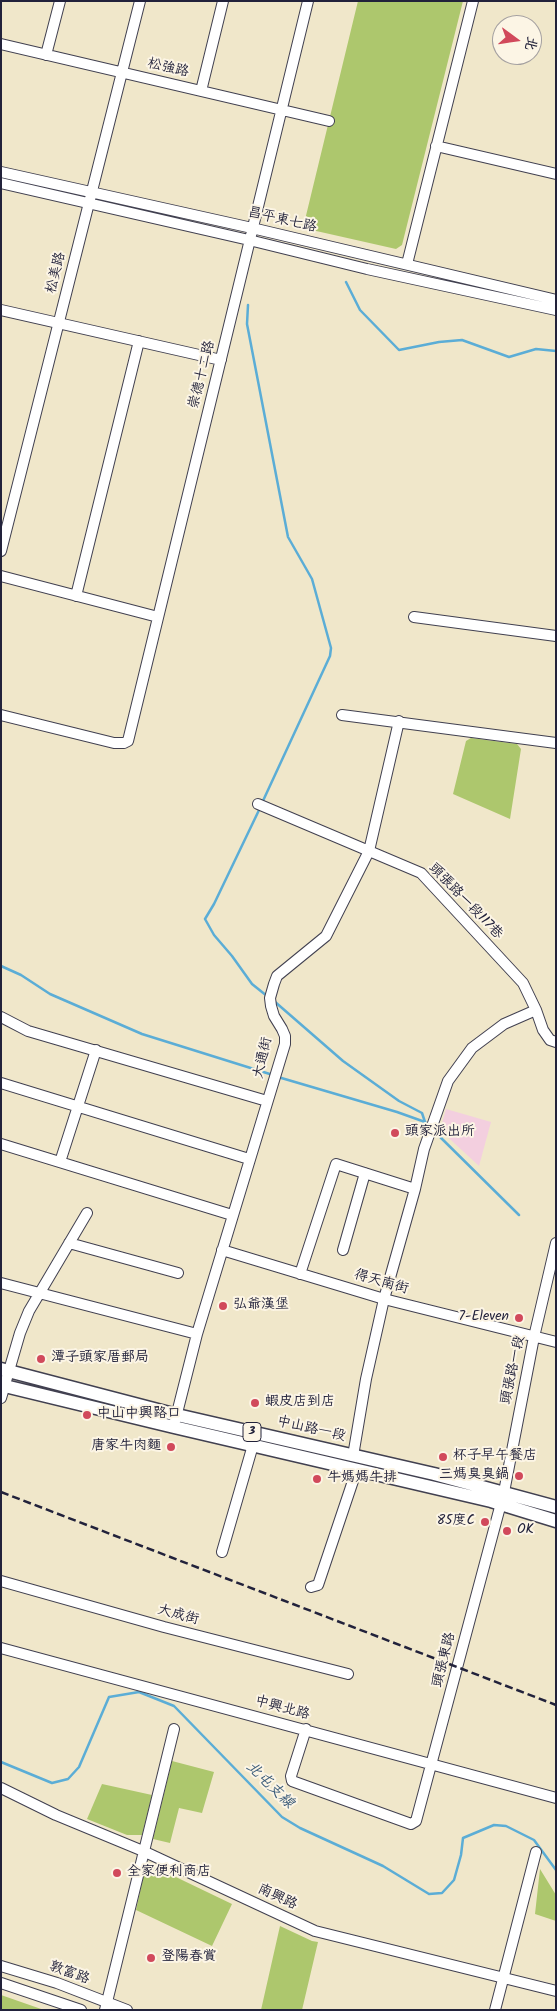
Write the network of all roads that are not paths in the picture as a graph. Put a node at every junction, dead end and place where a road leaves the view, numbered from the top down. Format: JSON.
{"nodes":[{"id":1,"x":60,"y":1,"type":"edge"},
{"id":2,"x":140,"y":1,"type":"edge"},
{"id":3,"x":223,"y":1,"type":"edge"},
{"id":4,"x":308,"y":1,"type":"edge"},
{"id":5,"x":473,"y":1,"type":"edge"},
{"id":6,"x":1,"y":44,"type":"edge"},
{"id":7,"x":46,"y":55,"type":"junction"},
{"id":8,"x":122,"y":72,"type":"junction"},
{"id":9,"x":201,"y":91,"type":"junction"},
{"id":10,"x":281,"y":109,"type":"junction"},
{"id":11,"x":328,"y":121,"type":"dead end"},
{"id":12,"x":436,"y":146,"type":"junction"},
{"id":13,"x":1,"y":172,"type":"edge"},
{"id":14,"x":556,"y":174,"type":"edge"},
{"id":15,"x":1,"y":183,"type":"edge"},
{"id":16,"x":92,"y":192,"type":"junction"},
{"id":17,"x":89,"y":203,"type":"junction"},
{"id":18,"x":252,"y":228,"type":"junction"},
{"id":19,"x":249,"y":240,"type":"junction"},
{"id":20,"x":407,"y":264,"type":"junction"},
{"id":21,"x":556,"y":300,"type":"edge"},
{"id":22,"x":1,"y":310,"type":"edge"},
{"id":23,"x":556,"y":310,"type":"edge"},
{"id":24,"x":59,"y":323,"type":"junction"},
{"id":25,"x":140,"y":341,"type":"junction"},
{"id":26,"x":221,"y":360,"type":"junction"},
{"id":27,"x":1,"y":550,"type":"edge"},
{"id":28,"x":1,"y":576,"type":"edge"},
{"id":29,"x":76,"y":596,"type":"junction"},
{"id":30,"x":158,"y":617,"type":"junction"},
{"id":31,"x":414,"y":617,"type":"dead end"},
{"id":32,"x":556,"y":636,"type":"edge"},
{"id":33,"x":1,"y":715,"type":"edge"},
{"id":34,"x":342,"y":715,"type":"dead end"},
{"id":35,"x":399,"y":721,"type":"junction"},
{"id":36,"x":556,"y":743,"type":"edge"},
{"id":37,"x":258,"y":804,"type":"dead end"},
{"id":38,"x":369,"y":851,"type":"junction"},
{"id":39,"x":536,"y":1010,"type":"junction"},
{"id":40,"x":1,"y":1017,"type":"edge"},
{"id":41,"x":556,"y":1042,"type":"edge"},
{"id":42,"x":96,"y":1050,"type":"junction"},
{"id":43,"x":1,"y":1083,"type":"edge"},
{"id":44,"x":267,"y":1101,"type":"junction"},
{"id":45,"x":78,"y":1107,"type":"junction"},
{"id":46,"x":1,"y":1144,"type":"edge"},
{"id":47,"x":249,"y":1159,"type":"junction"},
{"id":48,"x":60,"y":1162,"type":"junction"},
{"id":49,"x":365,"y":1173,"type":"junction"},
{"id":50,"x":415,"y":1189,"type":"junction"},
{"id":51,"x":87,"y":1213,"type":"dead end"},
{"id":52,"x":232,"y":1215,"type":"junction"},
{"id":53,"x":69,"y":1243,"type":"junction"},
{"id":54,"x":556,"y":1243,"type":"edge"},
{"id":55,"x":222,"y":1250,"type":"junction"},
{"id":56,"x":343,"y":1250,"type":"dead end"},
{"id":57,"x":178,"y":1273,"type":"dead end"},
{"id":58,"x":300,"y":1274,"type":"junction"},
{"id":59,"x":1,"y":1283,"type":"edge"},
{"id":60,"x":39,"y":1292,"type":"junction"},
{"id":61,"x":384,"y":1298,"type":"junction"},
{"id":62,"x":196,"y":1334,"type":"junction"},
{"id":63,"x":534,"y":1337,"type":"junction"},
{"id":64,"x":556,"y":1342,"type":"edge"},
{"id":65,"x":5,"y":1370,"type":"edge"},
{"id":66,"x":2,"y":1389,"type":"edge"},
{"id":67,"x":175,"y":1421,"type":"junction"},
{"id":68,"x":253,"y":1445,"type":"junction"},
{"id":69,"x":353,"y":1456,"type":"junction"},
{"id":70,"x":357,"y":1469,"type":"junction"},
{"id":71,"x":503,"y":1498,"type":"junction"},
{"id":72,"x":556,"y":1507,"type":"edge"},
{"id":73,"x":556,"y":1521,"type":"edge"},
{"id":74,"x":222,"y":1552,"type":"dead end"},
{"id":75,"x":1,"y":1581,"type":"edge"},
{"id":76,"x":311,"y":1587,"type":"dead end"},
{"id":77,"x":1,"y":1648,"type":"edge"},
{"id":78,"x":348,"y":1674,"type":"dead end"},
{"id":79,"x":174,"y":1729,"type":"dead end"},
{"id":80,"x":306,"y":1729,"type":"junction"},
{"id":81,"x":432,"y":1763,"type":"junction"},
{"id":82,"x":1,"y":1788,"type":"edge"},
{"id":83,"x":556,"y":1798,"type":"edge"},
{"id":84,"x":143,"y":1850,"type":"junction"},
{"id":85,"x":536,"y":1852,"type":"dead end"},
{"id":86,"x":1,"y":1966,"type":"edge"},
{"id":87,"x":502,"y":1978,"type":"junction"},
{"id":88,"x":1,"y":1983,"type":"edge"},
{"id":89,"x":556,"y":1991,"type":"edge"},
{"id":90,"x":106,"y":2006,"type":"edge"},
{"id":91,"x":82,"y":2010,"type":"edge"},
{"id":92,"x":127,"y":2010,"type":"edge"},
{"id":93,"x":494,"y":2010,"type":"edge"}],
"edges":[{"from":1,"to":7,"type":"street"},
{"from":2,"to":8,"type":"street","name":"松美路"},
{"from":3,"to":9,"type":"street"},
{"from":4,"to":10,"type":"street","name":"崇德十二路"},
{"from":5,"to":12,"type":"street"},
{"from":6,"to":7,"type":"street","name":"松強路"},
{"from":7,"to":8,"type":"street","name":"松強路"},
{"from":8,"to":9,"type":"street","name":"松強路"},
{"from":8,"to":16,"type":"street","name":"松美路"},
{"from":9,"to":10,"type":"street","name":"松強路"},
{"from":10,"to":11,"type":"street","name":"松強路"},
{"from":10,"to":18,"type":"street","name":"崇德十二路"},
{"from":12,"to":14,"type":"street"},
{"from":12,"to":20,"type":"street"},
{"from":13,"to":16,"type":"street","name":"昌平東七路"},
{"from":15,"to":17,"type":"street","name":"昌平東七路"},
{"from":16,"to":17,"type":"street","name":"松美路"},
{"from":16,"to":18,"type":"street","name":"昌平東七路"},
{"from":17,"to":19,"type":"street","name":"昌平東七路"},
{"from":17,"to":24,"type":"street","name":"松美路"},
{"from":18,"to":19,"type":"street","name":"崇德十二路"},
{"from":18,"to":20,"type":"street","name":"昌平東七路"},
{"from":19,"to":23,"type":"street","name":"昌平東七路"},
{"from":19,"to":26,"type":"street","name":"崇德十二路"},
{"from":20,"to":21,"type":"street","name":"昌平東七路"},
{"from":22,"to":24,"type":"street"},
{"from":24,"to":25,"type":"street"},
{"from":24,"to":27,"type":"street","name":"松美路"},
{"from":25,"to":26,"type":"street"},
{"from":25,"to":29,"type":"street"},
{"from":26,"to":30,"type":"street","name":"崇德十二路"},
{"from":28,"to":29,"type":"street"},
{"from":29,"to":30,"type":"street"},
{"from":30,"to":33,"type":"street","name":"崇德十二路"},
{"from":31,"to":32,"type":"street"},
{"from":34,"to":35,"type":"street"},
{"from":35,"to":36,"type":"street"},
{"from":35,"to":38,"type":"street","name":"大通街"},
{"from":37,"to":38,"type":"street","name":"頭張路一段117巷"},
{"from":38,"to":39,"type":"street","name":"頭張路一段117巷"},
{"from":38,"to":44,"type":"street","name":"大通街"},
{"from":39,"to":41,"type":"street","name":"頭張路一段117巷"},
{"from":39,"to":50,"type":"street"},
{"from":40,"to":42,"type":"street"},
{"from":42,"to":44,"type":"street"},
{"from":42,"to":45,"type":"street"},
{"from":43,"to":45,"type":"street"},
{"from":44,"to":47,"type":"street","name":"大通街"},
{"from":45,"to":47,"type":"street"},
{"from":45,"to":48,"type":"street"},
{"from":46,"to":48,"type":"street"},
{"from":47,"to":52,"type":"street","name":"大通街"},
{"from":48,"to":52,"type":"street"},
{"from":49,"to":50,"type":"street"},
{"from":49,"to":56,"type":"street"},
{"from":49,"to":58,"type":"street"},
{"from":50,"to":61,"type":"street"},
{"from":51,"to":53,"type":"street"},
{"from":52,"to":55,"type":"street","name":"大通街"},
{"from":53,"to":57,"type":"street"},
{"from":53,"to":60,"type":"street"},
{"from":54,"to":63,"type":"street","name":"頭張路一段"},
{"from":55,"to":58,"type":"street","name":"得天南街"},
{"from":55,"to":62,"type":"street","name":"大通街"},
{"from":58,"to":61,"type":"street","name":"得天南街"},
{"from":59,"to":60,"type":"street"},
{"from":60,"to":62,"type":"street"},
{"from":60,"to":65,"type":"street"},
{"from":61,"to":63,"type":"street","name":"得天南街"},
{"from":61,"to":69,"type":"street"},
{"from":62,"to":67,"type":"street","name":"大通街"},
{"from":63,"to":64,"type":"street","name":"得天南街"},
{"from":63,"to":71,"type":"street","name":"頭張路一段"},
{"from":65,"to":66,"type":"street"},
{"from":65,"to":67,"type":"main road","name":"中山路一段","number":"3"},
{"from":66,"to":67,"type":"main road","name":"中山路一段","number":"3"},
{"from":67,"to":68,"type":"main road","name":"中山路一段","number":"3"},
{"from":67,"to":69,"type":"main road","name":"中山路一段","number":"3"},
{"from":68,"to":70,"type":"main road","name":"中山路一段","number":"3"},
{"from":68,"to":74,"type":"street"},
{"from":69,"to":71,"type":"main road","name":"中山路一段","number":"3"},
{"from":70,"to":71,"type":"main road","name":"中山路一段","number":"3"},
{"from":70,"to":76,"type":"street"},
{"from":71,"to":72,"type":"main road","name":"中山路一段","number":"3"},
{"from":71,"to":73,"type":"main road","name":"中山路一段","number":"3"},
{"from":71,"to":81,"type":"street","name":"頭張東路"},
{"from":75,"to":78,"type":"street","name":"大成街"},
{"from":77,"to":80,"type":"street","name":"中興北路"},
{"from":79,"to":84,"type":"street"},
{"from":80,"to":81,"type":"street","name":"中興北路"},
{"from":80,"to":81,"type":"street","name":"頭張東路"},
{"from":81,"to":83,"type":"street","name":"中興北路"},
{"from":82,"to":84,"type":"street","name":"南興路"},
{"from":84,"to":87,"type":"street","name":"南興路"},
{"from":84,"to":90,"type":"street"},
{"from":85,"to":87,"type":"street"},
{"from":86,"to":90,"type":"street","name":"敦富路"},
{"from":87,"to":89,"type":"street","name":"南興路"},
{"from":87,"to":93,"type":"street"},
{"from":88,"to":91,"type":"street"},
{"from":90,"to":92,"type":"street","name":"敦富路"}]}
